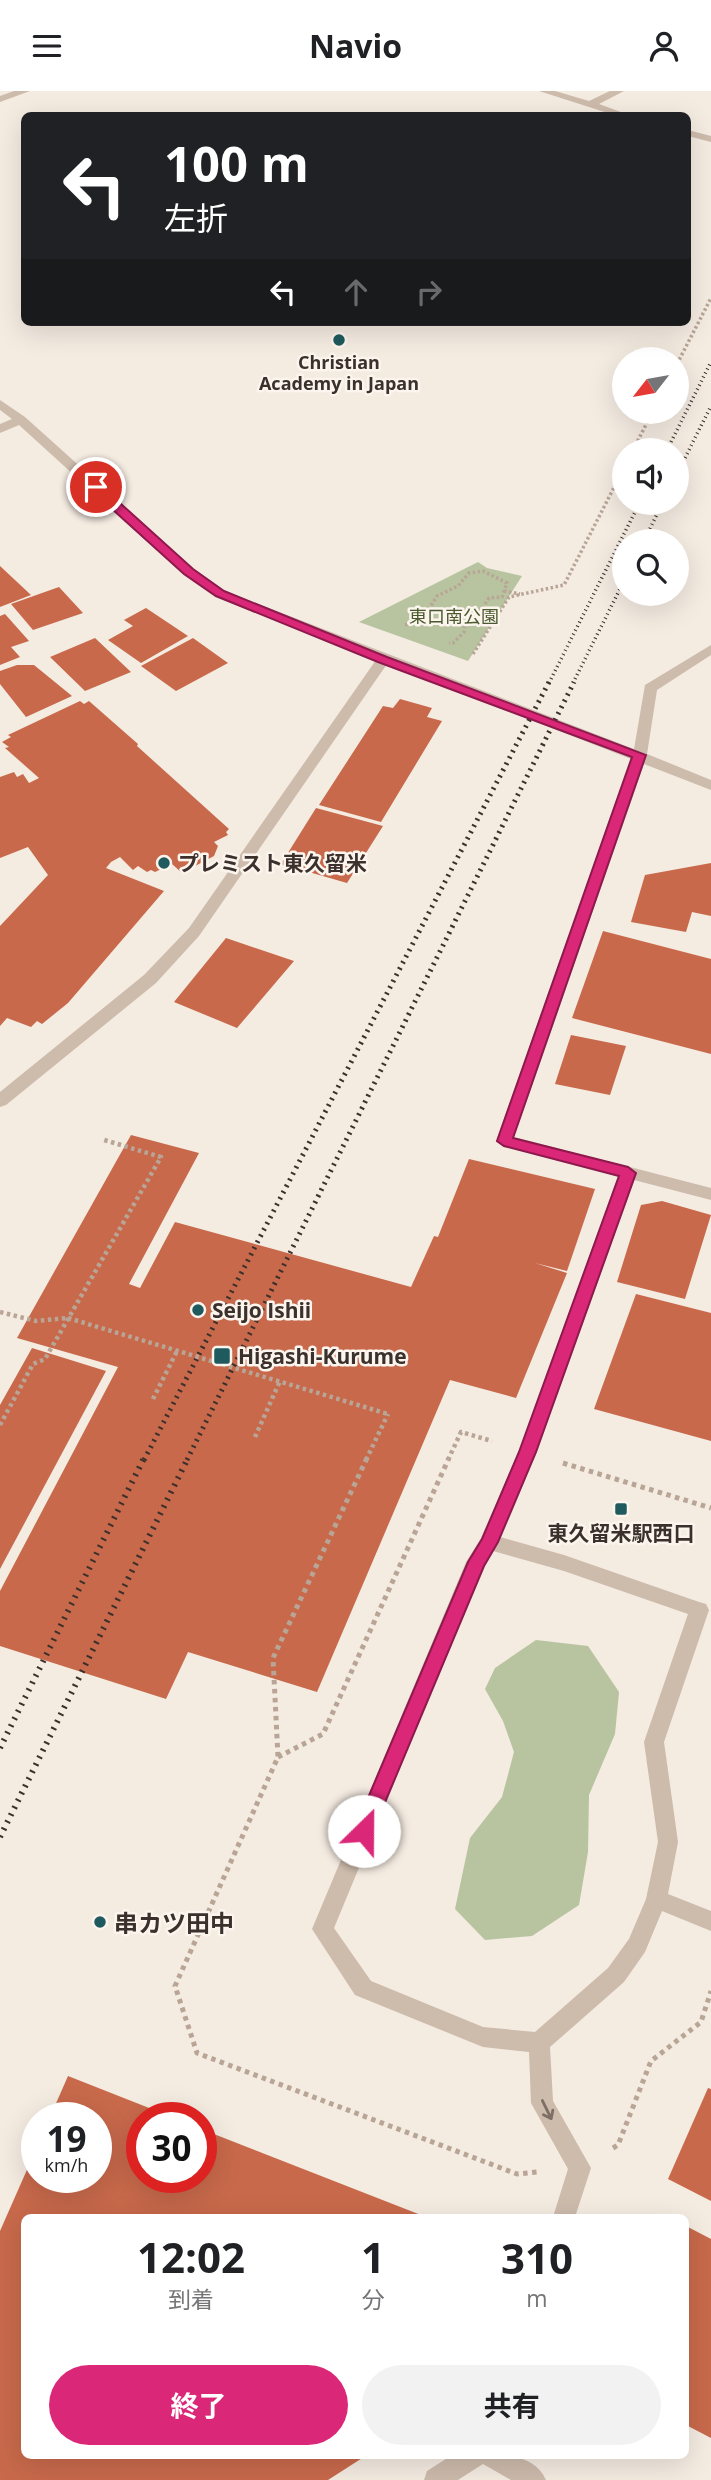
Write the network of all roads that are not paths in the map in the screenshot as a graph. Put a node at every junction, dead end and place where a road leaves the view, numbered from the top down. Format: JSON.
{"nodes":[{"id":1,"x":25,"y":91,"type":"edge"},
{"id":2,"x":544,"y":91,"type":"edge"},
{"id":3,"x":620,"y":91,"type":"edge"},
{"id":4,"x":0,"y":99,"type":"edge"},
{"id":5,"x":589,"y":105,"type":"junction"},
{"id":6,"x":614,"y":112,"type":"edge"},
{"id":7,"x":691,"y":134,"type":"edge"},
{"id":8,"x":711,"y":139,"type":"edge"},
{"id":9,"x":0,"y":404,"type":"edge"},
{"id":10,"x":21,"y":420,"type":"junction"},
{"id":11,"x":0,"y":429,"type":"edge"},
{"id":12,"x":711,"y":649,"type":"edge"},
{"id":13,"x":383,"y":659,"type":"junction"},
{"id":14,"x":640,"y":755,"type":"junction"},
{"id":15,"x":711,"y":785,"type":"edge"},
{"id":16,"x":0,"y":1101,"type":"edge"},
{"id":17,"x":628,"y":1173,"type":"junction"},
{"id":18,"x":711,"y":1194,"type":"edge"},
{"id":19,"x":489,"y":1542,"type":"junction"},
{"id":20,"x":656,"y":1899,"type":"junction"},
{"id":21,"x":711,"y":1921,"type":"edge"},
{"id":22,"x":539,"y":2043,"type":"junction"},
{"id":23,"x":565,"y":2214,"type":"edge"},
{"id":24,"x":468,"y":2459,"type":"edge"},
{"id":25,"x":498,"y":2459,"type":"edge"},
{"id":26,"x":436,"y":2480,"type":"edge"},
{"id":27,"x":534,"y":2480,"type":"edge"}],
"edges":[{"from":1,"to":4,"type":"street"},
{"from":2,"to":5,"type":"street"},
{"from":3,"to":5,"type":"street"},
{"from":5,"to":6,"type":"street"},
{"from":7,"to":8,"type":"street"},
{"from":9,"to":10,"type":"street"},
{"from":10,"to":11,"type":"street"},
{"from":10,"to":13,"type":"street"},
{"from":12,"to":14,"type":"street"},
{"from":13,"to":14,"type":"street"},
{"from":13,"to":16,"type":"street"},
{"from":14,"to":15,"type":"street"},
{"from":14,"to":17,"type":"street"},
{"from":17,"to":18,"type":"street"},
{"from":17,"to":19,"type":"street"},
{"from":19,"to":20,"type":"street"},
{"from":19,"to":22,"type":"street"},
{"from":20,"to":21,"type":"street"},
{"from":20,"to":22,"type":"street"},
{"from":22,"to":23,"type":"street","one_way":true},
{"from":24,"to":26,"type":"street"},
{"from":25,"to":27,"type":"street"}]}
